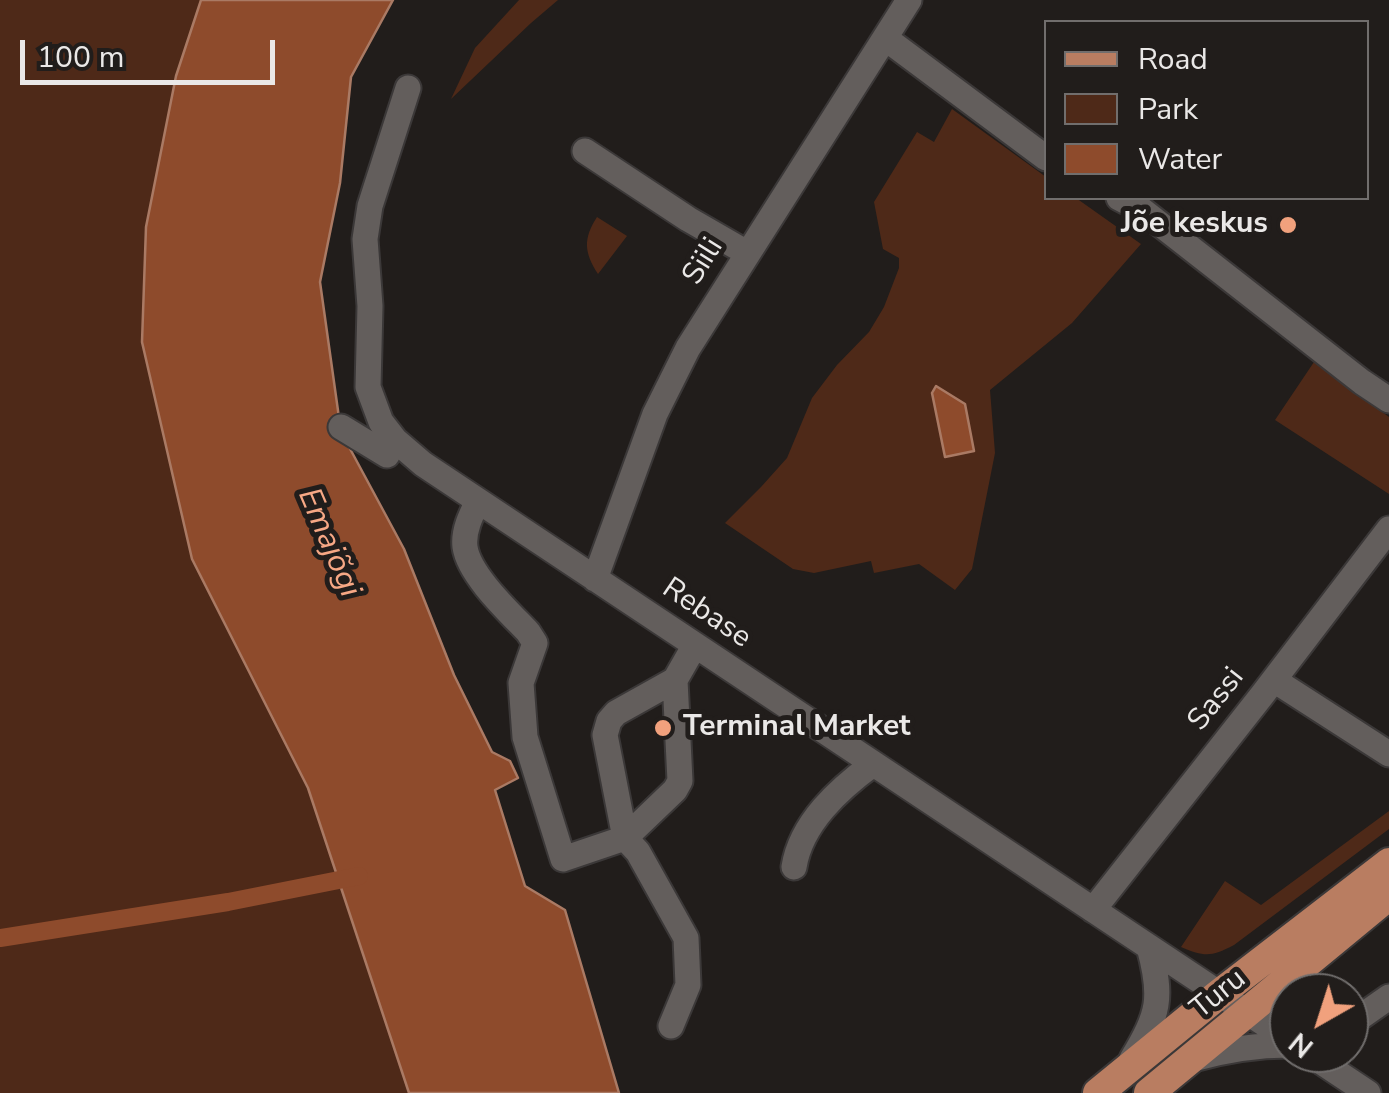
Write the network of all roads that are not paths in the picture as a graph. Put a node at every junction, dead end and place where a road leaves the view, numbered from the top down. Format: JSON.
{"nodes":[{"id":1,"x":909,"y":0,"type":"edge"},
{"id":2,"x":885,"y":38,"type":"junction"},
{"id":3,"x":408,"y":88,"type":"dead end"},
{"id":4,"x":584,"y":151,"type":"dead end"},
{"id":5,"x":1044,"y":157,"type":"edge"},
{"id":6,"x":1123,"y":200,"type":"edge"},
{"id":7,"x":747,"y":253,"type":"junction"},
{"id":8,"x":1389,"y":400,"type":"edge"},
{"id":9,"x":342,"y":427,"type":"dead end"},
{"id":10,"x":395,"y":440,"type":"junction"},
{"id":11,"x":478,"y":500,"type":"junction"},
{"id":12,"x":1389,"y":529,"type":"edge"},
{"id":13,"x":595,"y":579,"type":"junction"},
{"id":14,"x":695,"y":646,"type":"junction"},
{"id":15,"x":674,"y":680,"type":"junction"},
{"id":16,"x":1274,"y":680,"type":"junction"},
{"id":17,"x":1389,"y":754,"type":"edge"},
{"id":18,"x":873,"y":764,"type":"junction"},
{"id":19,"x":625,"y":838,"type":"junction"},
{"id":20,"x":1389,"y":862,"type":"edge"},
{"id":21,"x":794,"y":867,"type":"dead end"},
{"id":22,"x":1389,"y":895,"type":"edge"},
{"id":23,"x":1093,"y":910,"type":"junction"},
{"id":24,"x":1149,"y":947,"type":"junction"},
{"id":25,"x":1293,"y":973,"type":"edge"},
{"id":26,"x":1269,"y":993,"type":"edge"},
{"id":27,"x":1218,"y":994,"type":"junction"},
{"id":28,"x":1246,"y":1012,"type":"junction"},
{"id":29,"x":671,"y":1026,"type":"dead end"},
{"id":30,"x":1269,"y":1028,"type":"edge"},
{"id":31,"x":1269,"y":1042,"type":"edge"},
{"id":32,"x":1188,"y":1061,"type":"junction"},
{"id":33,"x":1125,"y":1070,"type":"junction"},
{"id":34,"x":1342,"y":1073,"type":"edge"},
{"id":35,"x":1098,"y":1093,"type":"edge"},
{"id":36,"x":1149,"y":1093,"type":"edge"},
{"id":37,"x":1368,"y":1093,"type":"edge"}],
"edges":[{"from":1,"to":2,"type":"street","name":"Siili"},
{"from":2,"to":5,"type":"street"},
{"from":2,"to":7,"type":"street","name":"Siili"},
{"from":3,"to":10,"type":"street","name":"Rebase"},
{"from":4,"to":7,"type":"street"},
{"from":6,"to":8,"type":"street"},
{"from":7,"to":13,"type":"street","name":"Siili"},
{"from":9,"to":10,"type":"street"},
{"from":10,"to":11,"type":"street","name":"Rebase"},
{"from":11,"to":13,"type":"street","name":"Rebase"},
{"from":11,"to":19,"type":"street"},
{"from":12,"to":16,"type":"street","name":"Sassi"},
{"from":13,"to":14,"type":"street","name":"Rebase"},
{"from":14,"to":15,"type":"street"},
{"from":14,"to":18,"type":"street","name":"Rebase"},
{"from":15,"to":19,"type":"street"},
{"from":15,"to":19,"type":"street"},
{"from":16,"to":17,"type":"street"},
{"from":16,"to":23,"type":"street","name":"Sassi"},
{"from":18,"to":21,"type":"street"},
{"from":18,"to":23,"type":"street","name":"Rebase"},
{"from":19,"to":29,"type":"street"},
{"from":20,"to":27,"type":"main road","name":"Turu"},
{"from":22,"to":25,"type":"main road","name":"Turu"},
{"from":23,"to":24,"type":"street","name":"Rebase"},
{"from":24,"to":27,"type":"street","name":"Rebase"},
{"from":24,"to":33,"type":"street"},
{"from":26,"to":28,"type":"main road","name":"Turu"},
{"from":27,"to":28,"type":"street","name":"Rebase"},
{"from":27,"to":33,"type":"main road","name":"Turu"},
{"from":28,"to":30,"type":"street","name":"Rebase"},
{"from":28,"to":32,"type":"main road","name":"Turu"},
{"from":31,"to":32,"type":"street"},
{"from":32,"to":36,"type":"main road","name":"Turu"},
{"from":33,"to":35,"type":"main road","name":"Turu"},
{"from":34,"to":37,"type":"street"}]}
